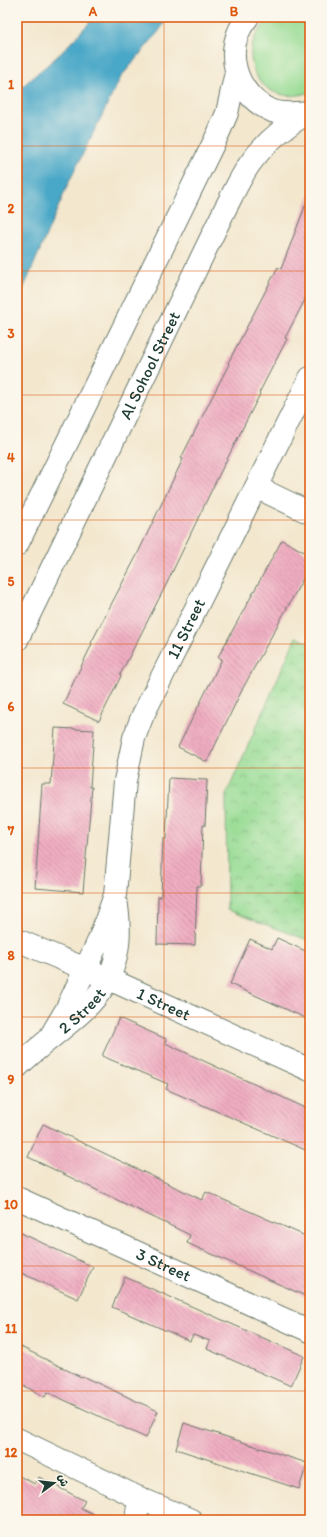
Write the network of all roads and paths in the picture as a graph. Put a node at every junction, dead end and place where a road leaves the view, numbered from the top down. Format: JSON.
{"nodes":[{"id":1,"x":248,"y":17,"type":"edge"},
{"id":2,"x":236,"y":72,"type":"junction"},
{"id":3,"x":310,"y":112,"type":"edge"},
{"id":4,"x":310,"y":378,"type":"edge"},
{"id":5,"x":256,"y":487,"type":"junction"},
{"id":6,"x":310,"y":513,"type":"edge"},
{"id":7,"x":17,"y":545,"type":"edge"},
{"id":8,"x":17,"y":640,"type":"edge"},
{"id":9,"x":115,"y":895,"type":"junction"},
{"id":10,"x":17,"y":940,"type":"edge"},
{"id":11,"x":86,"y":969,"type":"junction"},
{"id":12,"x":109,"y":978,"type":"junction"},
{"id":13,"x":50,"y":1038,"type":"junction"},
{"id":14,"x":17,"y":1067,"type":"edge"},
{"id":15,"x":310,"y":1070,"type":"edge"},
{"id":16,"x":17,"y":1198,"type":"edge"},
{"id":17,"x":310,"y":1331,"type":"edge"},
{"id":18,"x":17,"y":1439,"type":"edge"},
{"id":19,"x":139,"y":1498,"type":"junction"},
{"id":20,"x":136,"y":1520,"type":"edge"},
{"id":21,"x":191,"y":1520,"type":"edge"}],
"edges":[{"from":1,"to":2,"type":"street","name":"Al Sohool Street"},
{"from":2,"to":3,"type":"street","name":"Al Sohool Street"},
{"from":2,"to":7,"type":"street","name":"Al Sohool Street"},
{"from":3,"to":8,"type":"street","name":"Al Sohool Street"},
{"from":4,"to":5,"type":"street","name":"11 Street"},
{"from":5,"to":6,"type":"street"},
{"from":5,"to":9,"type":"street","name":"11 Street"},
{"from":9,"to":11,"type":"street","name":"11 Street"},
{"from":9,"to":12,"type":"street","name":"11 Street"},
{"from":10,"to":11,"type":"street","name":"1 Street"},
{"from":11,"to":12,"type":"street","name":"1 Street"},
{"from":11,"to":13,"type":"street","name":"2 Street"},
{"from":12,"to":13,"type":"street","name":"2 Street"},
{"from":12,"to":15,"type":"street","name":"1 Street"},
{"from":13,"to":14,"type":"street","name":"2 Street"},
{"from":16,"to":17,"type":"street","name":"3 Street"},
{"from":18,"to":19,"type":"street"},
{"from":19,"to":20,"type":"street"},
{"from":19,"to":21,"type":"street"}]}
